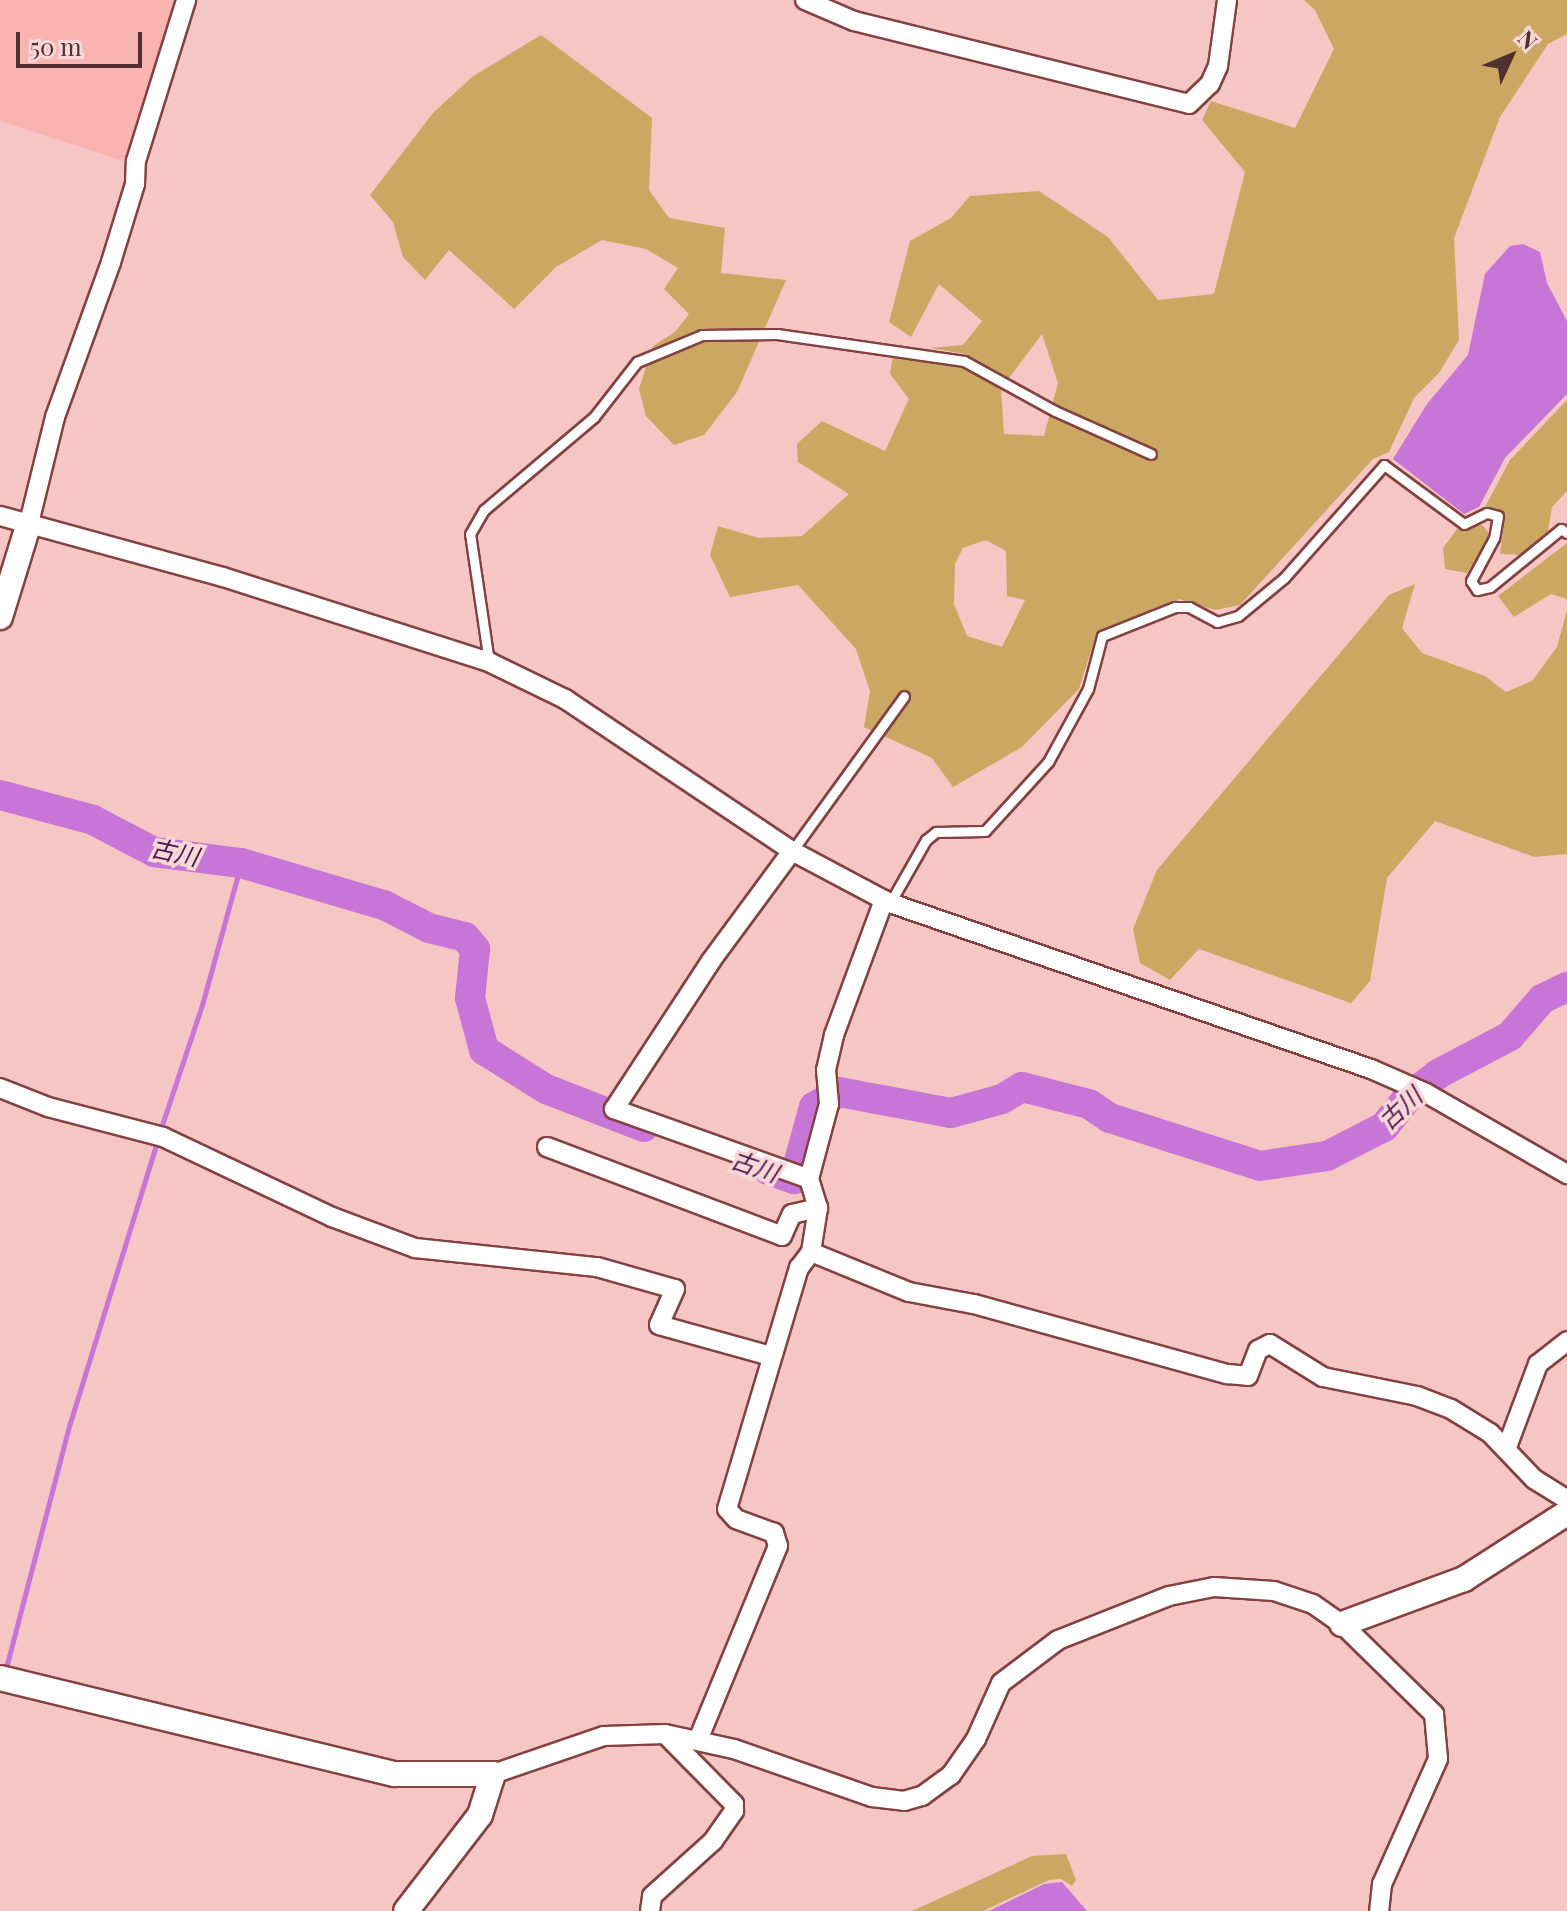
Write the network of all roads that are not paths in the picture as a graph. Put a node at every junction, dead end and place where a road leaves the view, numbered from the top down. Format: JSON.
{"nodes":[{"id":1,"x":186,"y":0,"type":"edge"},
{"id":2,"x":805,"y":0,"type":"edge"},
{"id":3,"x":1227,"y":0,"type":"edge"},
{"id":4,"x":1151,"y":454,"type":"dead end"},
{"id":5,"x":0,"y":516,"type":"edge"},
{"id":6,"x":29,"y":523,"type":"junction"},
{"id":7,"x":1567,"y":533,"type":"edge"},
{"id":8,"x":0,"y":617,"type":"edge"},
{"id":9,"x":489,"y":662,"type":"junction"},
{"id":10,"x":904,"y":696,"type":"dead end"},
{"id":11,"x":792,"y":851,"type":"junction"},
{"id":12,"x":887,"y":902,"type":"junction"},
{"id":13,"x":0,"y":1088,"type":"edge"},
{"id":14,"x":547,"y":1147,"type":"dead end"},
{"id":15,"x":1567,"y":1174,"type":"edge"},
{"id":16,"x":800,"y":1175,"type":"junction"},
{"id":17,"x":818,"y":1208,"type":"junction"},
{"id":18,"x":811,"y":1252,"type":"junction"},
{"id":19,"x":1567,"y":1341,"type":"edge"},
{"id":20,"x":771,"y":1356,"type":"junction"},
{"id":21,"x":1507,"y":1447,"type":"junction"},
{"id":22,"x":1567,"y":1500,"type":"edge"},
{"id":23,"x":1567,"y":1513,"type":"edge"},
{"id":24,"x":1342,"y":1624,"type":"junction"},
{"id":25,"x":0,"y":1678,"type":"edge"},
{"id":26,"x":665,"y":1734,"type":"junction"},
{"id":27,"x":698,"y":1740,"type":"junction"},
{"id":28,"x":493,"y":1774,"type":"junction"},
{"id":29,"x":406,"y":1911,"type":"edge"},
{"id":30,"x":650,"y":1911,"type":"edge"},
{"id":31,"x":1379,"y":1911,"type":"edge"}],
"edges":[{"from":1,"to":6,"type":"street"},
{"from":2,"to":3,"type":"street"},
{"from":4,"to":9,"type":"lane"},
{"from":5,"to":6,"type":"street"},
{"from":6,"to":8,"type":"street"},
{"from":6,"to":9,"type":"street"},
{"from":7,"to":12,"type":"lane"},
{"from":9,"to":11,"type":"street"},
{"from":10,"to":11,"type":"lane"},
{"from":11,"to":12,"type":"street"},
{"from":11,"to":16,"type":"street"},
{"from":12,"to":15,"type":"street"},
{"from":12,"to":16,"type":"street"},
{"from":13,"to":20,"type":"street"},
{"from":14,"to":17,"type":"street"},
{"from":16,"to":17,"type":"street"},
{"from":17,"to":18,"type":"street"},
{"from":18,"to":20,"type":"street"},
{"from":18,"to":21,"type":"street"},
{"from":19,"to":21,"type":"street"},
{"from":20,"to":27,"type":"street"},
{"from":21,"to":22,"type":"street"},
{"from":23,"to":24,"type":"street"},
{"from":24,"to":27,"type":"street"},
{"from":24,"to":31,"type":"street"},
{"from":25,"to":28,"type":"street"},
{"from":26,"to":27,"type":"street"},
{"from":26,"to":28,"type":"street"},
{"from":26,"to":30,"type":"street"},
{"from":28,"to":29,"type":"street"}]}
